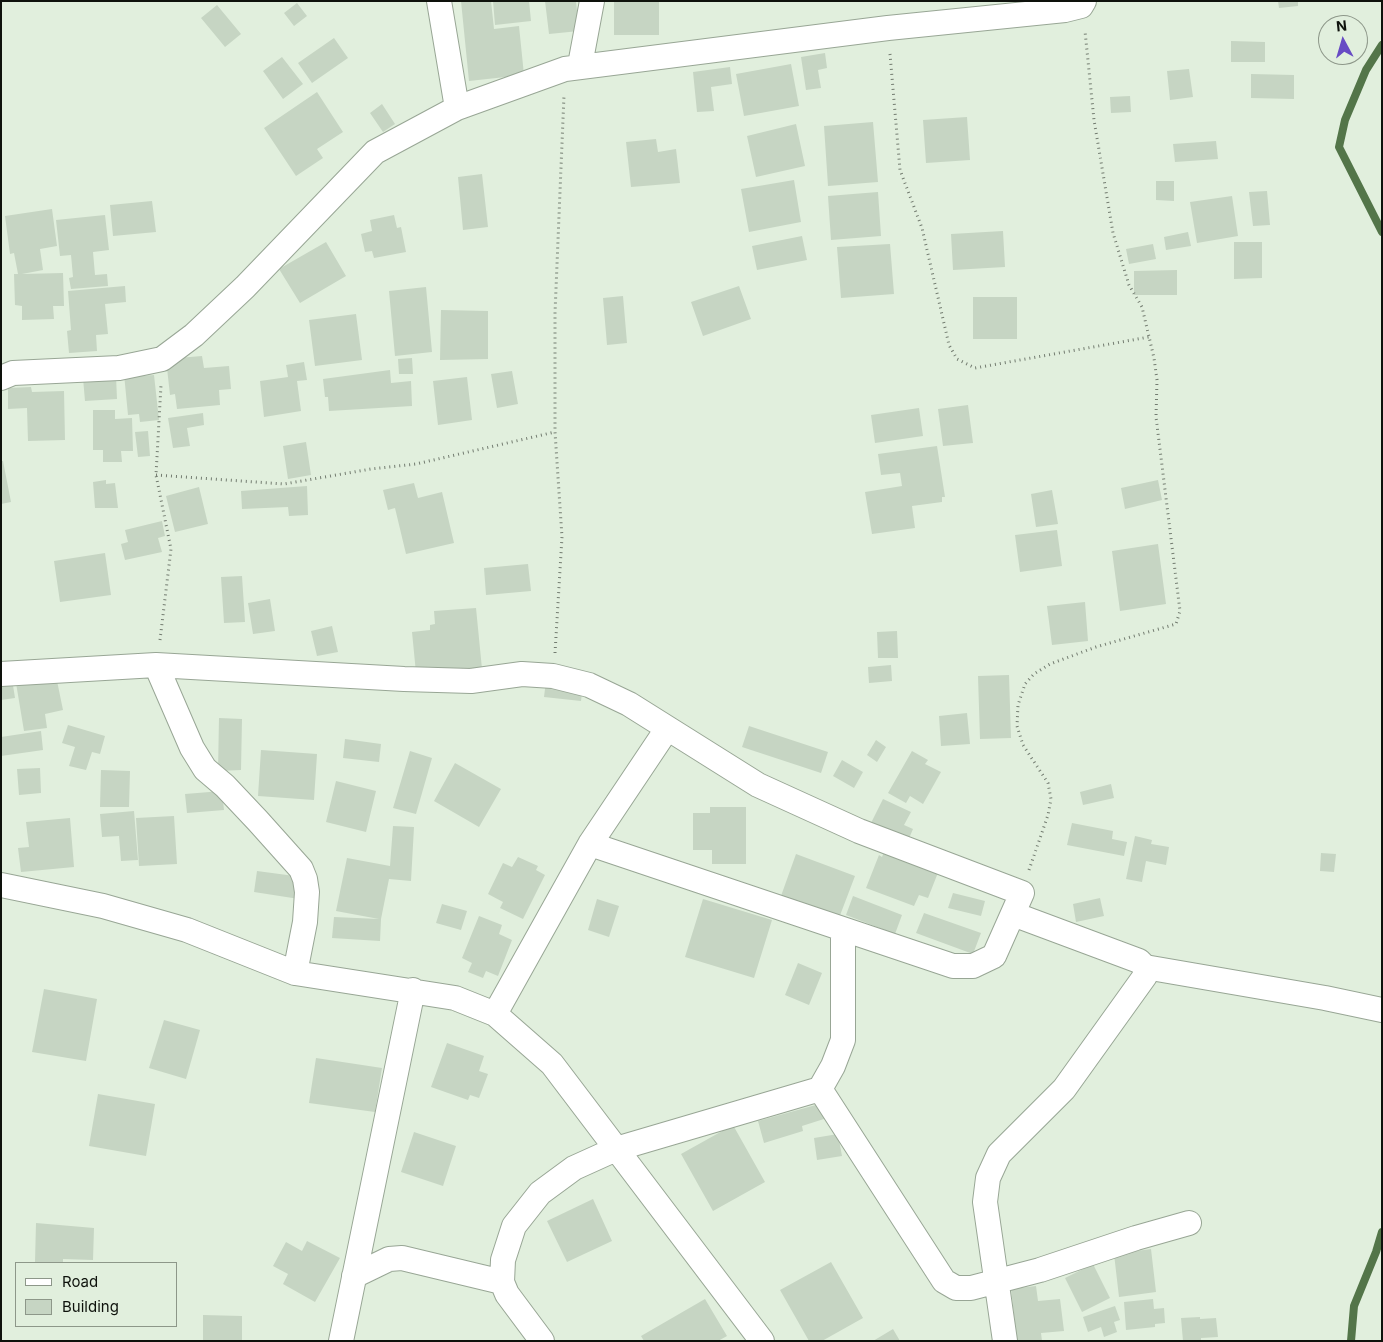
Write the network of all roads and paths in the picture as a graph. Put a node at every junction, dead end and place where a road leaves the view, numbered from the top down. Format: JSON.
{"nodes":[{"id":1,"x":440,"y":1,"type":"edge"},
{"id":2,"x":592,"y":1,"type":"edge"},
{"id":3,"x":1082,"y":4,"type":"edge"},
{"id":4,"x":888,"y":28,"type":"junction"},
{"id":5,"x":573,"y":67,"type":"junction"},
{"id":6,"x":457,"y":108,"type":"junction"},
{"id":7,"x":1149,"y":337,"type":"junction"},
{"id":8,"x":162,"y":359,"type":"junction"},
{"id":9,"x":1,"y":378,"type":"edge"},
{"id":10,"x":556,"y":432,"type":"junction"},
{"id":11,"x":156,"y":475,"type":"junction"},
{"id":12,"x":156,"y":665,"type":"junction"},
{"id":13,"x":1,"y":674,"type":"edge"},
{"id":14,"x":553,"y":676,"type":"junction"},
{"id":15,"x":667,"y":729,"type":"junction"},
{"id":16,"x":590,"y":844,"type":"junction"},
{"id":17,"x":1,"y":885,"type":"edge"},
{"id":18,"x":1018,"y":903,"type":"junction"},
{"id":19,"x":843,"y":930,"type":"junction"},
{"id":20,"x":1145,"y":967,"type":"junction"},
{"id":21,"x":295,"y":972,"type":"junction"},
{"id":22,"x":413,"y":990,"type":"junction"},
{"id":23,"x":1382,"y":1010,"type":"edge"},
{"id":24,"x":495,"y":1014,"type":"junction"},
{"id":25,"x":820,"y":1089,"type":"junction"},
{"id":26,"x":616,"y":1149,"type":"junction"},
{"id":27,"x":1189,"y":1223,"type":"dead end"},
{"id":28,"x":354,"y":1276,"type":"junction"},
{"id":29,"x":502,"y":1282,"type":"junction"},
{"id":30,"x":996,"y":1282,"type":"junction"},
{"id":31,"x":341,"y":1341,"type":"edge"},
{"id":32,"x":542,"y":1341,"type":"edge"},
{"id":33,"x":762,"y":1341,"type":"edge"},
{"id":34,"x":1005,"y":1341,"type":"edge"}],
"edges":[{"from":1,"to":6,"type":"street"},
{"from":2,"to":5,"type":"street"},
{"from":3,"to":4,"type":"street"},
{"from":3,"to":7,"type":"path"},
{"from":4,"to":5,"type":"street"},
{"from":4,"to":7,"type":"path"},
{"from":5,"to":6,"type":"street"},
{"from":5,"to":10,"type":"path"},
{"from":6,"to":8,"type":"street"},
{"from":7,"to":18,"type":"path"},
{"from":8,"to":9,"type":"street"},
{"from":8,"to":11,"type":"path"},
{"from":10,"to":11,"type":"path"},
{"from":10,"to":14,"type":"path"},
{"from":11,"to":12,"type":"path"},
{"from":12,"to":13,"type":"street"},
{"from":12,"to":14,"type":"street"},
{"from":12,"to":21,"type":"street"},
{"from":14,"to":15,"type":"street"},
{"from":15,"to":16,"type":"street"},
{"from":15,"to":18,"type":"street"},
{"from":16,"to":19,"type":"street"},
{"from":16,"to":24,"type":"street"},
{"from":17,"to":21,"type":"street"},
{"from":18,"to":19,"type":"street"},
{"from":18,"to":20,"type":"street"},
{"from":19,"to":25,"type":"street"},
{"from":20,"to":23,"type":"street"},
{"from":20,"to":30,"type":"street"},
{"from":21,"to":22,"type":"street"},
{"from":22,"to":24,"type":"street"},
{"from":22,"to":28,"type":"street"},
{"from":24,"to":26,"type":"street"},
{"from":25,"to":26,"type":"street"},
{"from":25,"to":30,"type":"street"},
{"from":26,"to":29,"type":"street"},
{"from":26,"to":33,"type":"street"},
{"from":27,"to":30,"type":"street"},
{"from":28,"to":29,"type":"street"},
{"from":28,"to":31,"type":"street"},
{"from":29,"to":32,"type":"street"},
{"from":30,"to":34,"type":"street"}]}
